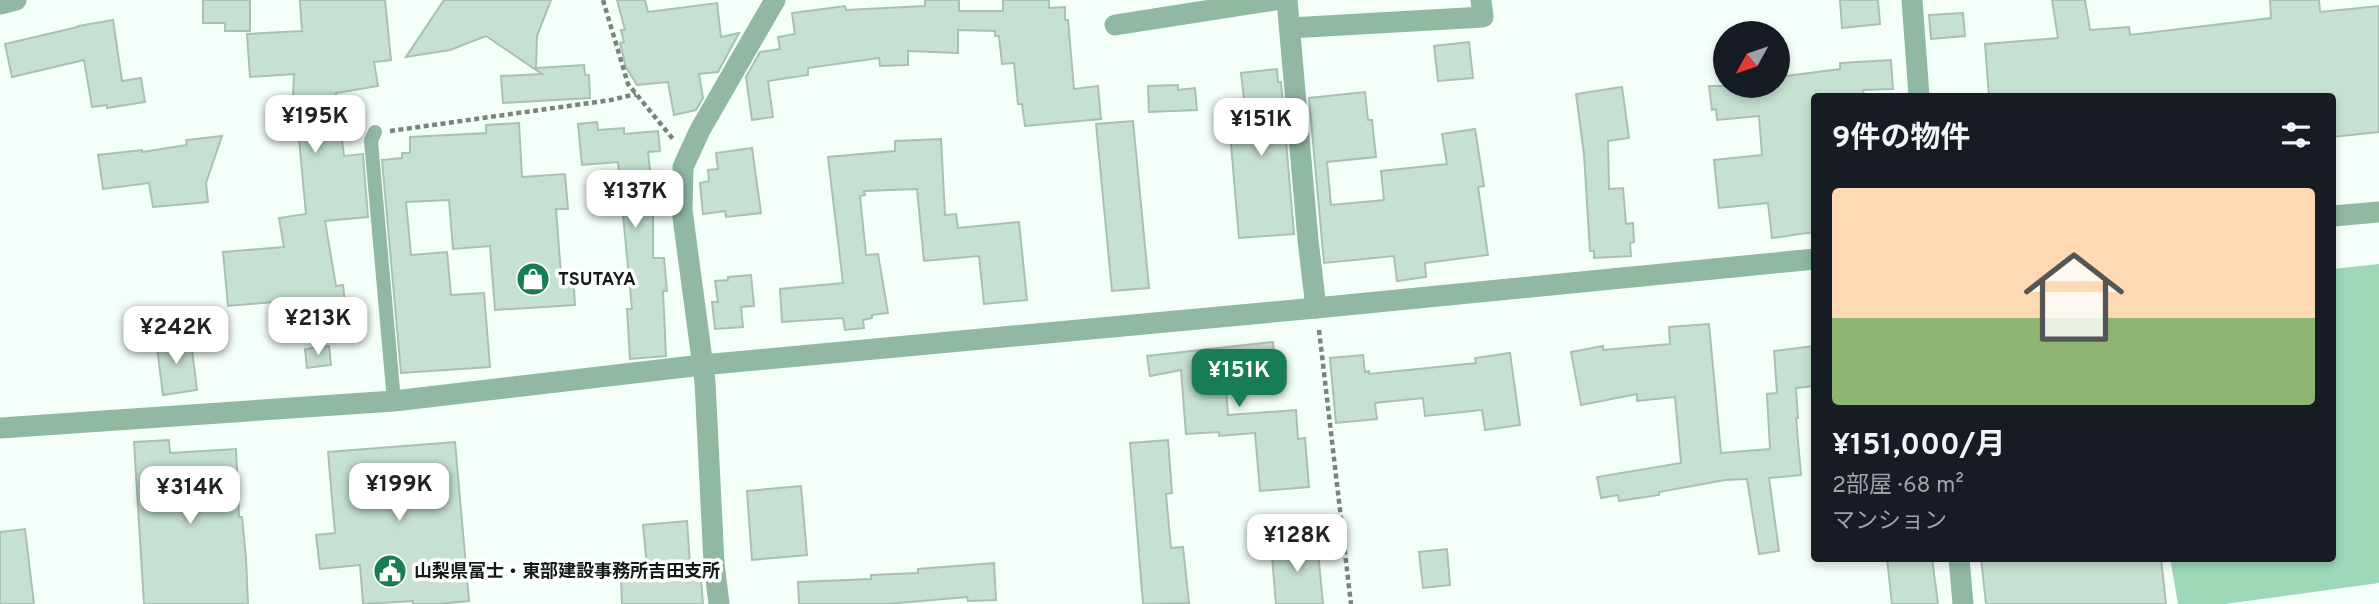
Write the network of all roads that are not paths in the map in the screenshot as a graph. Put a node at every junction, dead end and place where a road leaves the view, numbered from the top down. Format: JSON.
{"nodes":[{"id":1,"x":16,"y":0,"type":"edge"},
{"id":2,"x":775,"y":0,"type":"edge"},
{"id":3,"x":1275,"y":0,"type":"edge"},
{"id":4,"x":1287,"y":0,"type":"edge"},
{"id":5,"x":1481,"y":0,"type":"edge"},
{"id":6,"x":1912,"y":0,"type":"edge"},
{"id":7,"x":0,"y":4,"type":"edge"},
{"id":8,"x":1115,"y":25,"type":"dead end"},
{"id":9,"x":1290,"y":28,"type":"junction"},
{"id":10,"x":1919,"y":93,"type":"edge"},
{"id":11,"x":375,"y":132,"type":"road end"},
{"id":12,"x":2379,"y":212,"type":"edge"},
{"id":13,"x":2336,"y":216,"type":"edge"},
{"id":14,"x":1811,"y":259,"type":"edge"},
{"id":15,"x":1316,"y":308,"type":"junction"},
{"id":16,"x":702,"y":365,"type":"junction"},
{"id":17,"x":394,"y":401,"type":"junction"},
{"id":18,"x":0,"y":428,"type":"edge"},
{"id":19,"x":1959,"y":562,"type":"edge"},
{"id":20,"x":719,"y":604,"type":"edge"},
{"id":21,"x":1964,"y":604,"type":"edge"}],
"edges":[{"from":1,"to":7,"type":"street"},
{"from":2,"to":16,"type":"street"},
{"from":3,"to":8,"type":"street"},
{"from":4,"to":9,"type":"street"},
{"from":5,"to":9,"type":"street"},
{"from":6,"to":10,"type":"street"},
{"from":9,"to":15,"type":"street"},
{"from":11,"to":17,"type":"lane"},
{"from":12,"to":13,"type":"street"},
{"from":14,"to":15,"type":"street"},
{"from":15,"to":16,"type":"street"},
{"from":16,"to":17,"type":"street"},
{"from":16,"to":20,"type":"street"},
{"from":17,"to":18,"type":"street"},
{"from":19,"to":21,"type":"street"}]}
